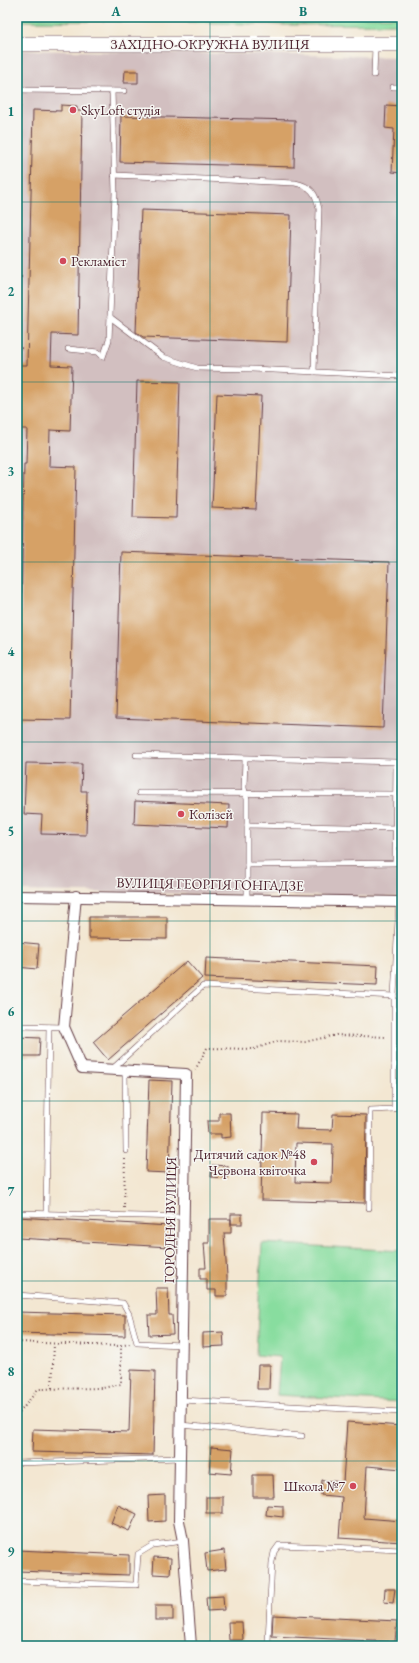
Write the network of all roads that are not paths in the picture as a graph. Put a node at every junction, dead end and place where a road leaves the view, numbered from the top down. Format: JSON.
{"nodes":[{"id":1,"x":17,"y":44,"type":"edge"},
{"id":2,"x":375,"y":44,"type":"junction"},
{"id":3,"x":402,"y":44,"type":"edge"},
{"id":4,"x":374,"y":75,"type":"dead end"},
{"id":5,"x":393,"y":87,"type":"dead end"},
{"id":6,"x":402,"y":87,"type":"edge"},
{"id":7,"x":18,"y":90,"type":"edge"},
{"id":8,"x":112,"y":91,"type":"junction"},
{"id":9,"x":124,"y":91,"type":"dead end"},
{"id":10,"x":17,"y":127,"type":"edge"},
{"id":11,"x":114,"y":175,"type":"junction"},
{"id":12,"x":110,"y":317,"type":"junction"},
{"id":13,"x":68,"y":349,"type":"dead end"},
{"id":14,"x":314,"y":372,"type":"junction"},
{"id":15,"x":402,"y":376,"type":"edge"},
{"id":16,"x":136,"y":755,"type":"dead end"},
{"id":17,"x":245,"y":759,"type":"junction"},
{"id":18,"x":139,"y":793,"type":"dead end"},
{"id":19,"x":246,"y":794,"type":"junction"},
{"id":20,"x":396,"y":794,"type":"junction"},
{"id":21,"x":247,"y":825,"type":"junction"},
{"id":22,"x":396,"y":828,"type":"junction"},
{"id":23,"x":247,"y":865,"type":"junction"},
{"id":24,"x":17,"y":896,"type":"edge"},
{"id":25,"x":76,"y":896,"type":"junction"},
{"id":26,"x":247,"y":899,"type":"junction"},
{"id":27,"x":400,"y":902,"type":"edge"},
{"id":28,"x":394,"y":996,"type":"junction"},
{"id":29,"x":17,"y":1026,"type":"edge"},
{"id":30,"x":49,"y":1027,"type":"junction"},
{"id":31,"x":64,"y":1027,"type":"junction"},
{"id":32,"x":394,"y":1065,"type":"junction"},
{"id":33,"x":402,"y":1065,"type":"edge"},
{"id":34,"x":110,"y":1070,"type":"junction"},
{"id":35,"x":125,"y":1072,"type":"junction"},
{"id":36,"x":126,"y":1151,"type":"road end"},
{"id":37,"x":369,"y":1208,"type":"dead end"},
{"id":38,"x":17,"y":1213,"type":"edge"},
{"id":39,"x":46,"y":1214,"type":"junction"},
{"id":40,"x":184,"y":1217,"type":"junction"},
{"id":41,"x":17,"y":1295,"type":"edge"},
{"id":42,"x":182,"y":1345,"type":"junction"},
{"id":43,"x":181,"y":1400,"type":"junction"},
{"id":44,"x":402,"y":1412,"type":"edge"},
{"id":45,"x":180,"y":1425,"type":"junction"},
{"id":46,"x":302,"y":1436,"type":"dead end"},
{"id":47,"x":180,"y":1458,"type":"junction"},
{"id":48,"x":17,"y":1463,"type":"edge"},
{"id":49,"x":183,"y":1541,"type":"junction"},
{"id":50,"x":402,"y":1550,"type":"edge"},
{"id":51,"x":17,"y":1581,"type":"edge"},
{"id":52,"x":191,"y":1646,"type":"edge"},
{"id":53,"x":271,"y":1646,"type":"edge"}],
"edges":[{"from":1,"to":2,"type":"main road","name":"ЗАХІДНО-ОКРУЖНА ВУЛИЦЯ"},
{"from":2,"to":3,"type":"main road","name":"ЗАХІДНО-ОКРУЖНА ВУЛИЦЯ"},
{"from":2,"to":4,"type":"lane"},
{"from":5,"to":6,"type":"lane"},
{"from":7,"to":8,"type":"lane"},
{"from":7,"to":10,"type":"lane"},
{"from":8,"to":9,"type":"lane"},
{"from":8,"to":11,"type":"lane"},
{"from":11,"to":12,"type":"lane"},
{"from":11,"to":14,"type":"lane"},
{"from":12,"to":13,"type":"lane"},
{"from":12,"to":14,"type":"lane"},
{"from":14,"to":15,"type":"lane"},
{"from":16,"to":17,"type":"lane"},
{"from":17,"to":19,"type":"lane"},
{"from":17,"to":20,"type":"lane"},
{"from":18,"to":19,"type":"lane"},
{"from":19,"to":20,"type":"lane"},
{"from":19,"to":21,"type":"lane"},
{"from":20,"to":22,"type":"lane"},
{"from":21,"to":22,"type":"lane"},
{"from":21,"to":23,"type":"lane"},
{"from":22,"to":23,"type":"lane"},
{"from":23,"to":26,"type":"lane"},
{"from":24,"to":25,"type":"street","name":"ВУЛИЦЯ ГЕОРГІЯ ГОНГАДЗЕ"},
{"from":25,"to":26,"type":"street","name":"ВУЛИЦЯ ГЕОРГІЯ ГОНГАДЗЕ"},
{"from":25,"to":31,"type":"street"},
{"from":26,"to":27,"type":"street","name":"ВУЛИЦЯ ГЕОРГІЯ ГОНГАДЗЕ"},
{"from":27,"to":28,"type":"lane"},
{"from":28,"to":32,"type":"lane"},
{"from":28,"to":34,"type":"lane"},
{"from":29,"to":30,"type":"lane"},
{"from":30,"to":31,"type":"lane"},
{"from":30,"to":39,"type":"lane"},
{"from":31,"to":34,"type":"street"},
{"from":32,"to":33,"type":"lane"},
{"from":32,"to":37,"type":"lane"},
{"from":34,"to":35,"type":"street"},
{"from":35,"to":36,"type":"lane"},
{"from":35,"to":40,"type":"street","name":"ГОРОДНЯ ВУЛИЦЯ"},
{"from":38,"to":39,"type":"lane"},
{"from":39,"to":40,"type":"lane"},
{"from":40,"to":42,"type":"street","name":"ГОРОДНЯ ВУЛИЦЯ"},
{"from":41,"to":42,"type":"lane"},
{"from":42,"to":43,"type":"street","name":"ГОРОДНЯ ВУЛИЦЯ"},
{"from":43,"to":44,"type":"lane"},
{"from":43,"to":45,"type":"street","name":"ГОРОДНЯ ВУЛИЦЯ"},
{"from":45,"to":46,"type":"lane"},
{"from":45,"to":47,"type":"street","name":"ГОРОДНЯ ВУЛИЦЯ"},
{"from":47,"to":48,"type":"lane"},
{"from":47,"to":49,"type":"street","name":"ГОРОДНЯ ВУЛИЦЯ"},
{"from":49,"to":51,"type":"lane"},
{"from":49,"to":52,"type":"street","name":"ГОРОДНЯ ВУЛИЦЯ"},
{"from":50,"to":53,"type":"lane"}]}
